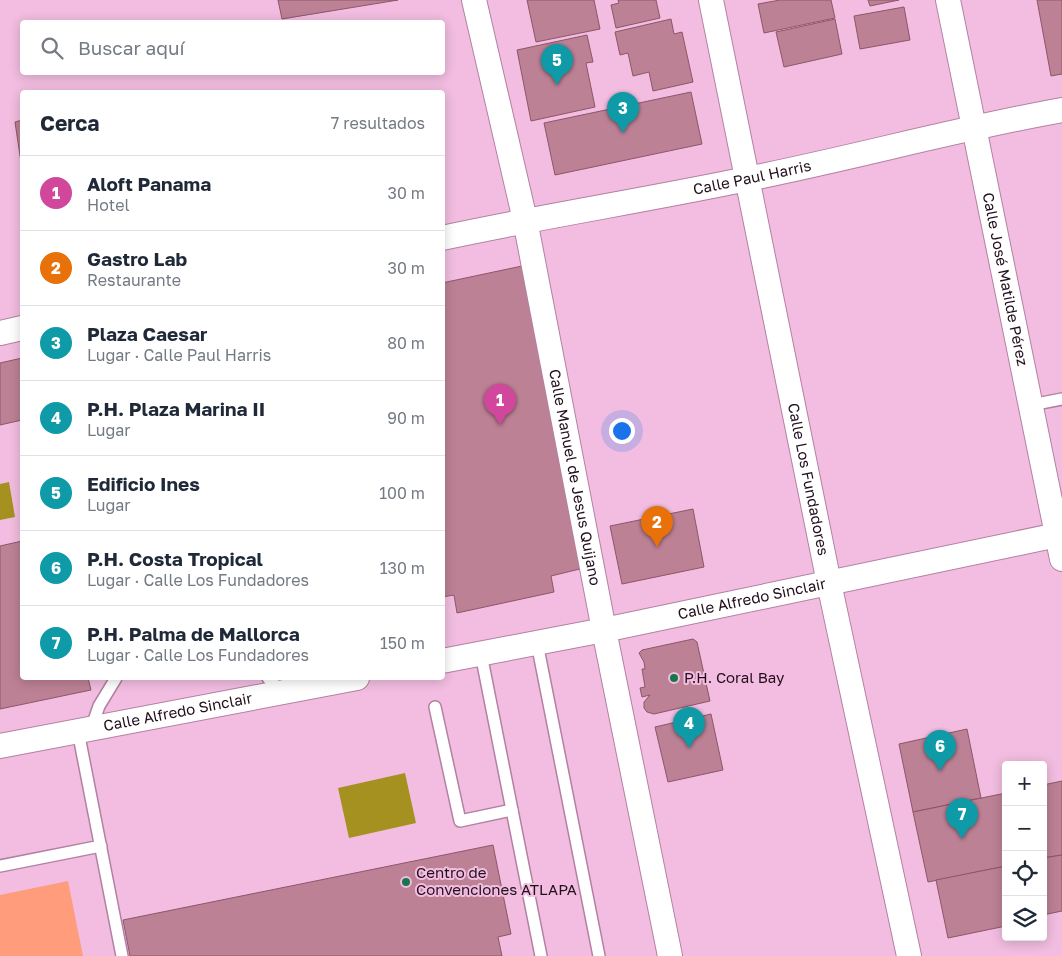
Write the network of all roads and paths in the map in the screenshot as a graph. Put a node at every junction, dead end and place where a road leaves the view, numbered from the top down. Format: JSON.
{"nodes":[{"id":1,"x":474,"y":0,"type":"edge"},
{"id":2,"x":711,"y":0,"type":"edge"},
{"id":3,"x":948,"y":0,"type":"edge"},
{"id":4,"x":1062,"y":110,"type":"edge"},
{"id":5,"x":975,"y":128,"type":"junction"},
{"id":6,"x":748,"y":179,"type":"junction"},
{"id":7,"x":525,"y":220,"type":"junction"},
{"id":8,"x":445,"y":237,"type":"edge"},
{"id":9,"x":20,"y":328,"type":"edge"},
{"id":10,"x":0,"y":333,"type":"edge"},
{"id":11,"x":1062,"y":399,"type":"edge"},
{"id":12,"x":1031,"y":405,"type":"junction"},
{"id":13,"x":1059,"y":534,"type":"edge"},
{"id":14,"x":1062,"y":559,"type":"edge"},
{"id":15,"x":829,"y":582,"type":"junction"},
{"id":16,"x":604,"y":630,"type":"junction"},
{"id":17,"x":537,"y":643,"type":"junction"},
{"id":18,"x":481,"y":654,"type":"junction"},
{"id":19,"x":445,"y":660,"type":"edge"},
{"id":20,"x":115,"y":680,"type":"edge"},
{"id":21,"x":334,"y":680,"type":"edge"},
{"id":22,"x":275,"y":685,"type":"edge"},
{"id":23,"x":435,"y":708,"type":"dead end"},
{"id":24,"x":84,"y":730,"type":"junction"},
{"id":25,"x":0,"y":746,"type":"edge"},
{"id":26,"x":512,"y":810,"type":"junction"},
{"id":27,"x":101,"y":846,"type":"junction"},
{"id":28,"x":0,"y":866,"type":"edge"},
{"id":29,"x":122,"y":956,"type":"edge"},
{"id":30,"x":541,"y":956,"type":"edge"},
{"id":31,"x":599,"y":956,"type":"edge"},
{"id":32,"x":670,"y":956,"type":"edge"},
{"id":33,"x":909,"y":956,"type":"edge"}],
"edges":[{"from":1,"to":7,"type":"street","name":"Calle Manuel de Jesus Quijano"},
{"from":2,"to":6,"type":"street","name":"Calle Los Fundadores"},
{"from":3,"to":5,"type":"street","name":"Calle José Matilde Pérez"},
{"from":4,"to":5,"type":"street","name":"Calle Paul Harris"},
{"from":5,"to":6,"type":"street","name":"Calle Paul Harris"},
{"from":5,"to":12,"type":"street","name":"Calle José Matilde Pérez"},
{"from":6,"to":7,"type":"street","name":"Calle Paul Harris"},
{"from":6,"to":15,"type":"street","name":"Calle Los Fundadores"},
{"from":7,"to":8,"type":"street","name":"Calle Paul Harris"},
{"from":7,"to":16,"type":"street","name":"Calle Manuel de Jesus Quijano"},
{"from":9,"to":10,"type":"street"},
{"from":11,"to":12,"type":"lane"},
{"from":12,"to":13,"type":"street","name":"Calle José Matilde Pérez"},
{"from":13,"to":14,"type":"street","name":"Calle José Matilde Pérez"},
{"from":13,"to":15,"type":"street","name":"Calle Alfredo Sinclair"},
{"from":15,"to":16,"type":"street","name":"Calle Alfredo Sinclair"},
{"from":15,"to":33,"type":"street","name":"Calle Los Fundadores"},
{"from":16,"to":17,"type":"street","name":"Calle Alfredo Sinclair"},
{"from":16,"to":32,"type":"street","name":"Calle Manuel de Jesus Quijano"},
{"from":17,"to":18,"type":"street","name":"Calle Alfredo Sinclair"},
{"from":17,"to":31,"type":"lane"},
{"from":18,"to":19,"type":"street","name":"Calle Alfredo Sinclair"},
{"from":18,"to":26,"type":"lane"},
{"from":20,"to":24,"type":"lane"},
{"from":21,"to":22,"type":"street","name":"Calle Alfredo Sinclair"},
{"from":22,"to":24,"type":"street","name":"Calle Alfredo Sinclair"},
{"from":23,"to":26,"type":"lane"},
{"from":24,"to":25,"type":"street","name":"Calle Alfredo Sinclair"},
{"from":24,"to":27,"type":"lane"},
{"from":26,"to":30,"type":"lane"},
{"from":27,"to":28,"type":"lane"},
{"from":27,"to":29,"type":"lane"}]}
